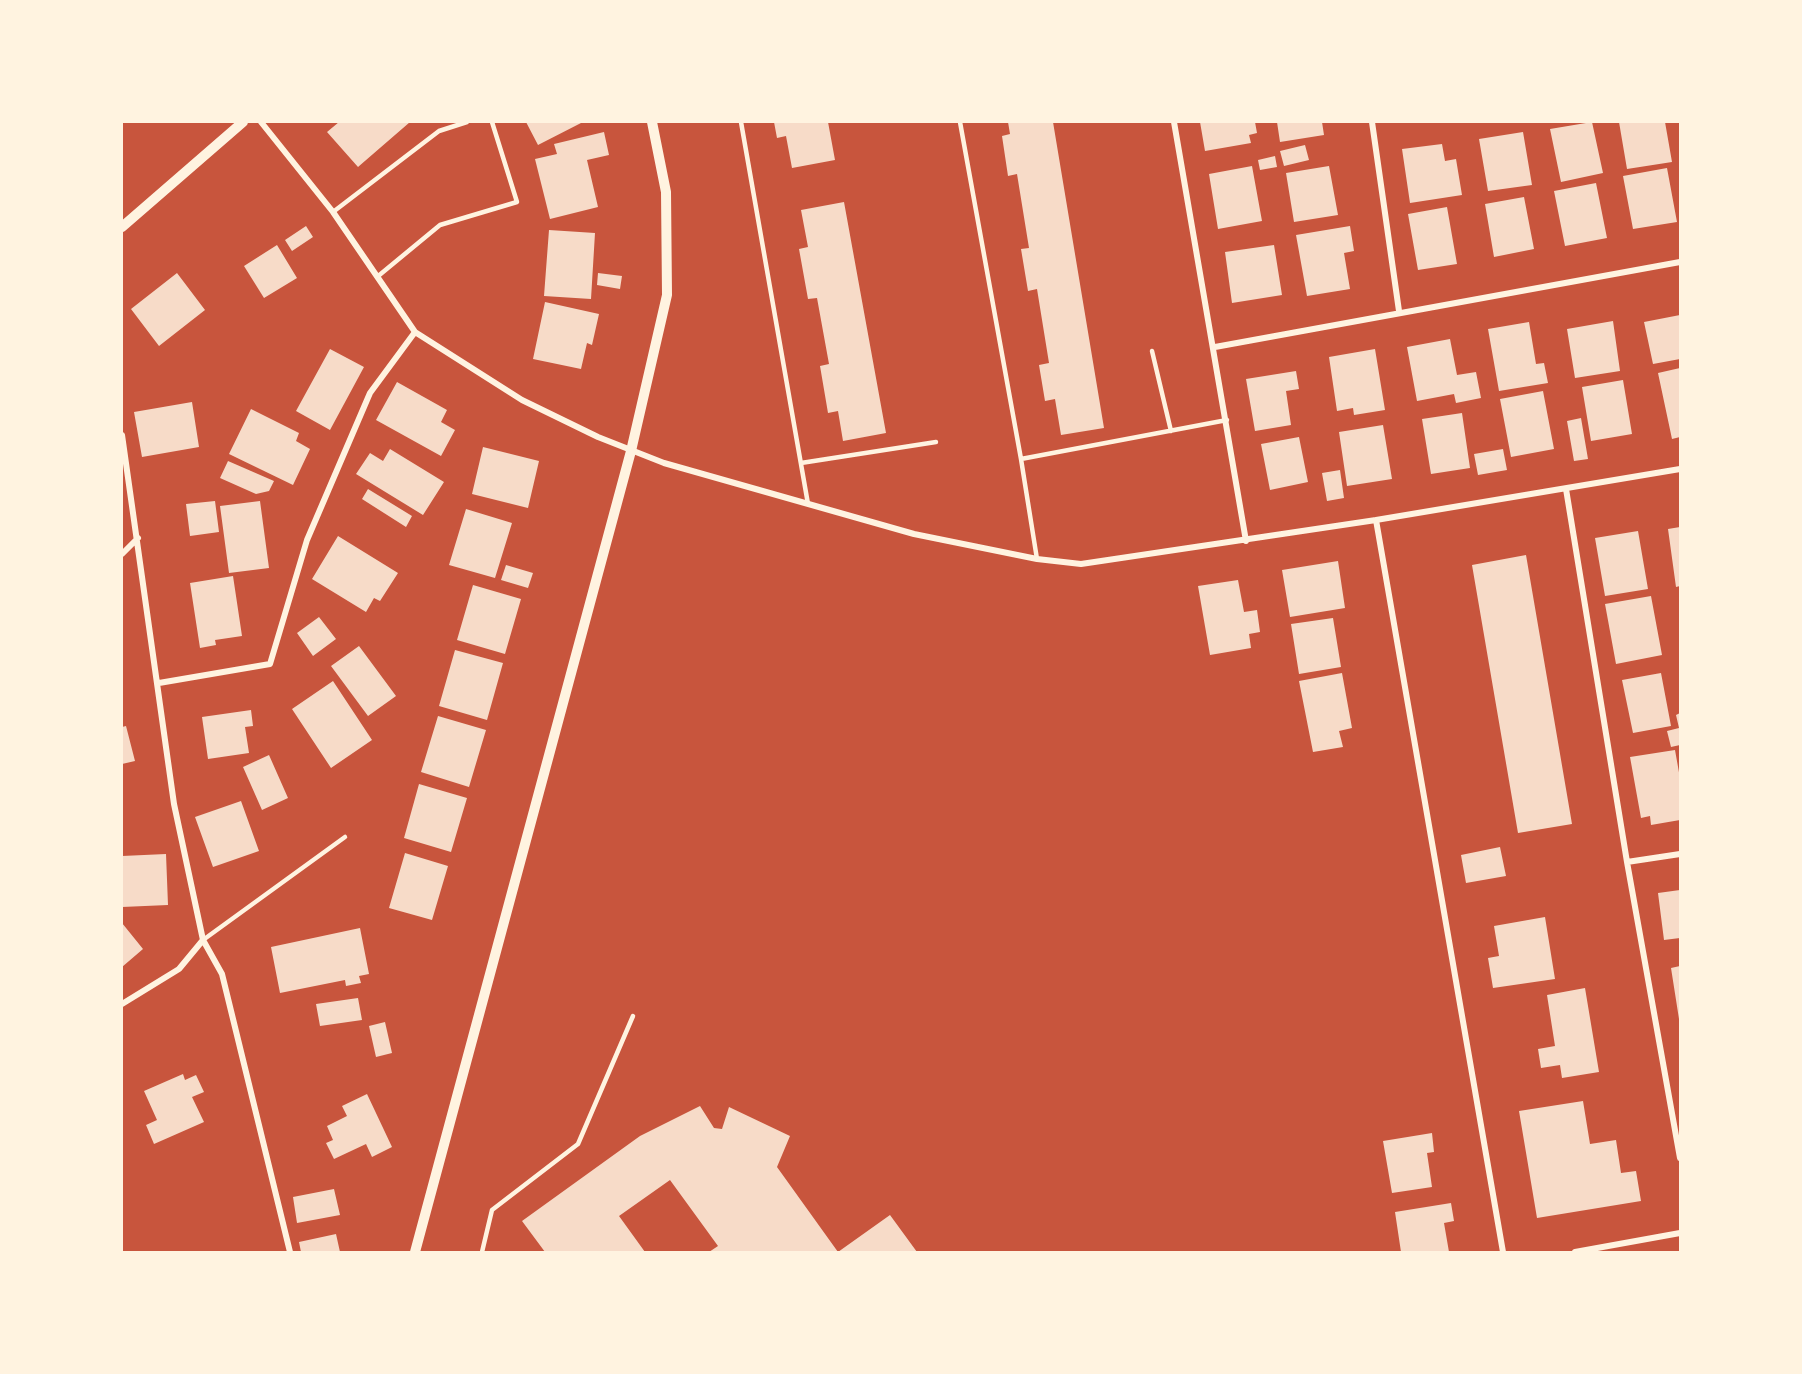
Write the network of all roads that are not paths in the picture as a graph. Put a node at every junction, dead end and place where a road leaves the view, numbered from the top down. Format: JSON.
{"nodes":[{"id":1,"x":243,"y":122,"type":"edge"},
{"id":2,"x":261,"y":122,"type":"edge"},
{"id":3,"x":466,"y":122,"type":"edge"},
{"id":4,"x":492,"y":122,"type":"edge"},
{"id":5,"x":652,"y":122,"type":"edge"},
{"id":6,"x":741,"y":122,"type":"edge"},
{"id":7,"x":960,"y":122,"type":"edge"},
{"id":8,"x":1174,"y":122,"type":"edge"},
{"id":9,"x":1372,"y":122,"type":"edge"},
{"id":10,"x":333,"y":212,"type":"junction"},
{"id":11,"x":122,"y":227,"type":"edge"},
{"id":12,"x":1680,"y":262,"type":"edge"},
{"id":13,"x":377,"y":277,"type":"junction"},
{"id":14,"x":1399,"y":311,"type":"junction"},
{"id":15,"x":415,"y":332,"type":"junction"},
{"id":16,"x":1215,"y":347,"type":"junction"},
{"id":17,"x":1152,"y":351,"type":"dead end"},
{"id":18,"x":1227,"y":420,"type":"junction"},
{"id":19,"x":1171,"y":431,"type":"junction"},
{"id":20,"x":122,"y":435,"type":"edge"},
{"id":21,"x":936,"y":442,"type":"dead end"},
{"id":22,"x":631,"y":451,"type":"junction"},
{"id":23,"x":1021,"y":459,"type":"junction"},
{"id":24,"x":801,"y":464,"type":"junction"},
{"id":25,"x":1680,"y":468,"type":"edge"},
{"id":26,"x":1566,"y":489,"type":"junction"},
{"id":27,"x":808,"y":504,"type":"junction"},
{"id":28,"x":1376,"y":520,"type":"junction"},
{"id":29,"x":138,"y":538,"type":"junction"},
{"id":30,"x":1246,"y":541,"type":"junction"},
{"id":31,"x":122,"y":554,"type":"edge"},
{"id":32,"x":1036,"y":559,"type":"junction"},
{"id":33,"x":159,"y":683,"type":"junction"},
{"id":34,"x":345,"y":837,"type":"dead end"},
{"id":35,"x":1680,"y":854,"type":"edge"},
{"id":36,"x":1628,"y":862,"type":"junction"},
{"id":37,"x":203,"y":940,"type":"junction"},
{"id":38,"x":122,"y":1004,"type":"edge"},
{"id":39,"x":633,"y":1016,"type":"dead end"},
{"id":40,"x":1680,"y":1158,"type":"edge"},
{"id":41,"x":1680,"y":1233,"type":"edge"},
{"id":42,"x":290,"y":1252,"type":"edge"},
{"id":43,"x":415,"y":1252,"type":"edge"},
{"id":44,"x":482,"y":1252,"type":"edge"},
{"id":45,"x":1503,"y":1252,"type":"edge"},
{"id":46,"x":1575,"y":1252,"type":"edge"}],
"edges":[{"from":1,"to":11,"type":"street"},
{"from":2,"to":10,"type":"street"},
{"from":3,"to":10,"type":"lane"},
{"from":4,"to":13,"type":"lane"},
{"from":5,"to":22,"type":"street"},
{"from":6,"to":24,"type":"lane"},
{"from":7,"to":23,"type":"lane"},
{"from":8,"to":16,"type":"street"},
{"from":9,"to":14,"type":"street"},
{"from":10,"to":13,"type":"street"},
{"from":12,"to":14,"type":"street"},
{"from":13,"to":15,"type":"street"},
{"from":14,"to":16,"type":"street"},
{"from":15,"to":22,"type":"street"},
{"from":15,"to":33,"type":"street"},
{"from":16,"to":18,"type":"street"},
{"from":17,"to":19,"type":"lane"},
{"from":18,"to":19,"type":"lane"},
{"from":18,"to":30,"type":"street"},
{"from":19,"to":23,"type":"lane"},
{"from":20,"to":29,"type":"street"},
{"from":21,"to":24,"type":"lane"},
{"from":22,"to":27,"type":"street"},
{"from":22,"to":43,"type":"street"},
{"from":23,"to":32,"type":"lane"},
{"from":24,"to":27,"type":"lane"},
{"from":25,"to":26,"type":"street"},
{"from":26,"to":28,"type":"street"},
{"from":26,"to":36,"type":"street"},
{"from":27,"to":32,"type":"street"},
{"from":28,"to":30,"type":"street"},
{"from":28,"to":45,"type":"street"},
{"from":29,"to":31,"type":"street"},
{"from":29,"to":33,"type":"street"},
{"from":30,"to":32,"type":"street"},
{"from":33,"to":37,"type":"street"},
{"from":34,"to":37,"type":"lane"},
{"from":35,"to":36,"type":"street"},
{"from":36,"to":40,"type":"street"},
{"from":37,"to":38,"type":"street"},
{"from":37,"to":42,"type":"street"},
{"from":39,"to":44,"type":"lane"},
{"from":41,"to":46,"type":"street"}]}
